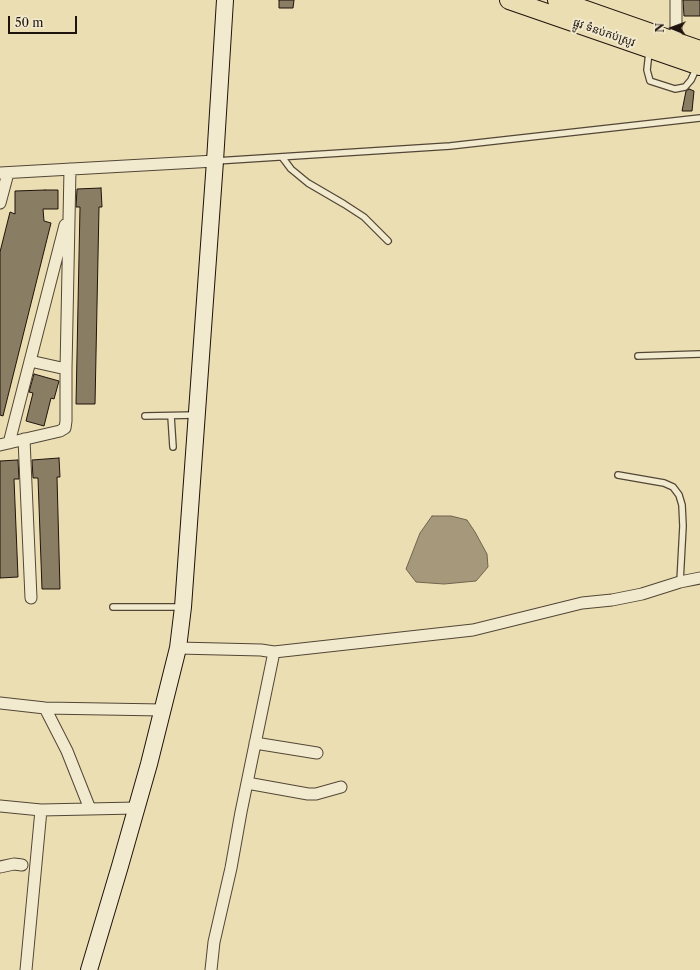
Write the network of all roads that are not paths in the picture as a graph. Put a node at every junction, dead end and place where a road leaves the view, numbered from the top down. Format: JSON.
{"nodes":[{"id":1,"x":225,"y":0,"type":"edge"},
{"id":2,"x":509,"y":0,"type":"edge"},
{"id":3,"x":557,"y":0,"type":"edge"},
{"id":4,"x":676,"y":0,"type":"edge"},
{"id":5,"x":676,"y":42,"type":"junction"},
{"id":6,"x":649,"y":48,"type":"junction"},
{"id":7,"x":699,"y":60,"type":"edge"},
{"id":8,"x":700,"y":118,"type":"edge"},
{"id":9,"x":282,"y":157,"type":"junction"},
{"id":10,"x":215,"y":161,"type":"junction"},
{"id":11,"x":70,"y":169,"type":"junction"},
{"id":12,"x":4,"y":173,"type":"edge"},
{"id":13,"x":0,"y":203,"type":"edge"},
{"id":14,"x":69,"y":207,"type":"junction"},
{"id":15,"x":388,"y":241,"type":"dead end"},
{"id":16,"x":700,"y":354,"type":"edge"},
{"id":17,"x":638,"y":356,"type":"dead end"},
{"id":18,"x":30,"y":361,"type":"junction"},
{"id":19,"x":66,"y":369,"type":"junction"},
{"id":20,"x":196,"y":415,"type":"junction"},
{"id":21,"x":145,"y":416,"type":"dead end"},
{"id":22,"x":171,"y":416,"type":"junction"},
{"id":23,"x":24,"y":439,"type":"junction"},
{"id":24,"x":4,"y":444,"type":"edge"},
{"id":25,"x":173,"y":447,"type":"dead end"},
{"id":26,"x":618,"y":475,"type":"dead end"},
{"id":27,"x":700,"y":578,"type":"edge"},
{"id":28,"x":680,"y":582,"type":"junction"},
{"id":29,"x":31,"y":598,"type":"dead end"},
{"id":30,"x":113,"y":607,"type":"dead end"},
{"id":31,"x":183,"y":607,"type":"junction"},
{"id":32,"x":178,"y":648,"type":"junction"},
{"id":33,"x":274,"y":652,"type":"junction"},
{"id":34,"x":0,"y":703,"type":"edge"},
{"id":35,"x":45,"y":708,"type":"junction"},
{"id":36,"x":162,"y":710,"type":"junction"},
{"id":37,"x":255,"y":743,"type":"junction"},
{"id":38,"x":317,"y":753,"type":"dead end"},
{"id":39,"x":247,"y":783,"type":"junction"},
{"id":40,"x":341,"y":787,"type":"dead end"},
{"id":41,"x":0,"y":806,"type":"edge"},
{"id":42,"x":136,"y":808,"type":"junction"},
{"id":43,"x":90,"y":809,"type":"junction"},
{"id":44,"x":41,"y":810,"type":"junction"},
{"id":45,"x":22,"y":865,"type":"dead end"},
{"id":46,"x":0,"y":867,"type":"edge"},
{"id":47,"x":26,"y":970,"type":"edge"},
{"id":48,"x":89,"y":970,"type":"edge"},
{"id":49,"x":211,"y":970,"type":"edge"}],
"edges":[{"from":1,"to":10,"type":"main road"},
{"from":2,"to":6,"type":"main road","name":"ផ្លូវ ទំនប់កប់ស្រូវ"},
{"from":3,"to":5,"type":"main road","name":"ផ្លូវ ទំនប់កប់ស្រូវ"},
{"from":4,"to":5,"type":"street"},
{"from":5,"to":7,"type":"main road","name":"ផ្លូវ ទំនប់កប់ស្រូវ"},
{"from":6,"to":7,"type":"main road","name":"ផ្លូវ ទំនប់កប់ស្រូវ"},
{"from":6,"to":7,"type":"lane"},
{"from":8,"to":9,"type":"lane"},
{"from":9,"to":10,"type":"lane"},
{"from":9,"to":15,"type":"lane"},
{"from":10,"to":11,"type":"street"},
{"from":10,"to":20,"type":"main road"},
{"from":11,"to":12,"type":"street"},
{"from":11,"to":14,"type":"street"},
{"from":12,"to":13,"type":"street"},
{"from":14,"to":18,"type":"street"},
{"from":14,"to":19,"type":"street"},
{"from":16,"to":17,"type":"lane"},
{"from":18,"to":19,"type":"street"},
{"from":18,"to":24,"type":"street"},
{"from":19,"to":23,"type":"street"},
{"from":20,"to":22,"type":"lane"},
{"from":20,"to":31,"type":"main road"},
{"from":21,"to":22,"type":"lane"},
{"from":22,"to":25,"type":"lane"},
{"from":23,"to":24,"type":"street"},
{"from":23,"to":29,"type":"street"},
{"from":26,"to":28,"type":"lane"},
{"from":27,"to":28,"type":"street"},
{"from":28,"to":33,"type":"street"},
{"from":30,"to":31,"type":"lane"},
{"from":31,"to":32,"type":"main road"},
{"from":32,"to":33,"type":"street"},
{"from":32,"to":36,"type":"main road"},
{"from":33,"to":37,"type":"street"},
{"from":34,"to":35,"type":"street"},
{"from":35,"to":36,"type":"street"},
{"from":35,"to":43,"type":"street"},
{"from":36,"to":42,"type":"main road"},
{"from":37,"to":38,"type":"street"},
{"from":37,"to":39,"type":"street"},
{"from":39,"to":40,"type":"street"},
{"from":39,"to":49,"type":"street"},
{"from":41,"to":44,"type":"street"},
{"from":42,"to":43,"type":"street"},
{"from":42,"to":48,"type":"main road"},
{"from":43,"to":44,"type":"street"},
{"from":44,"to":47,"type":"street"},
{"from":45,"to":46,"type":"street"}]}
